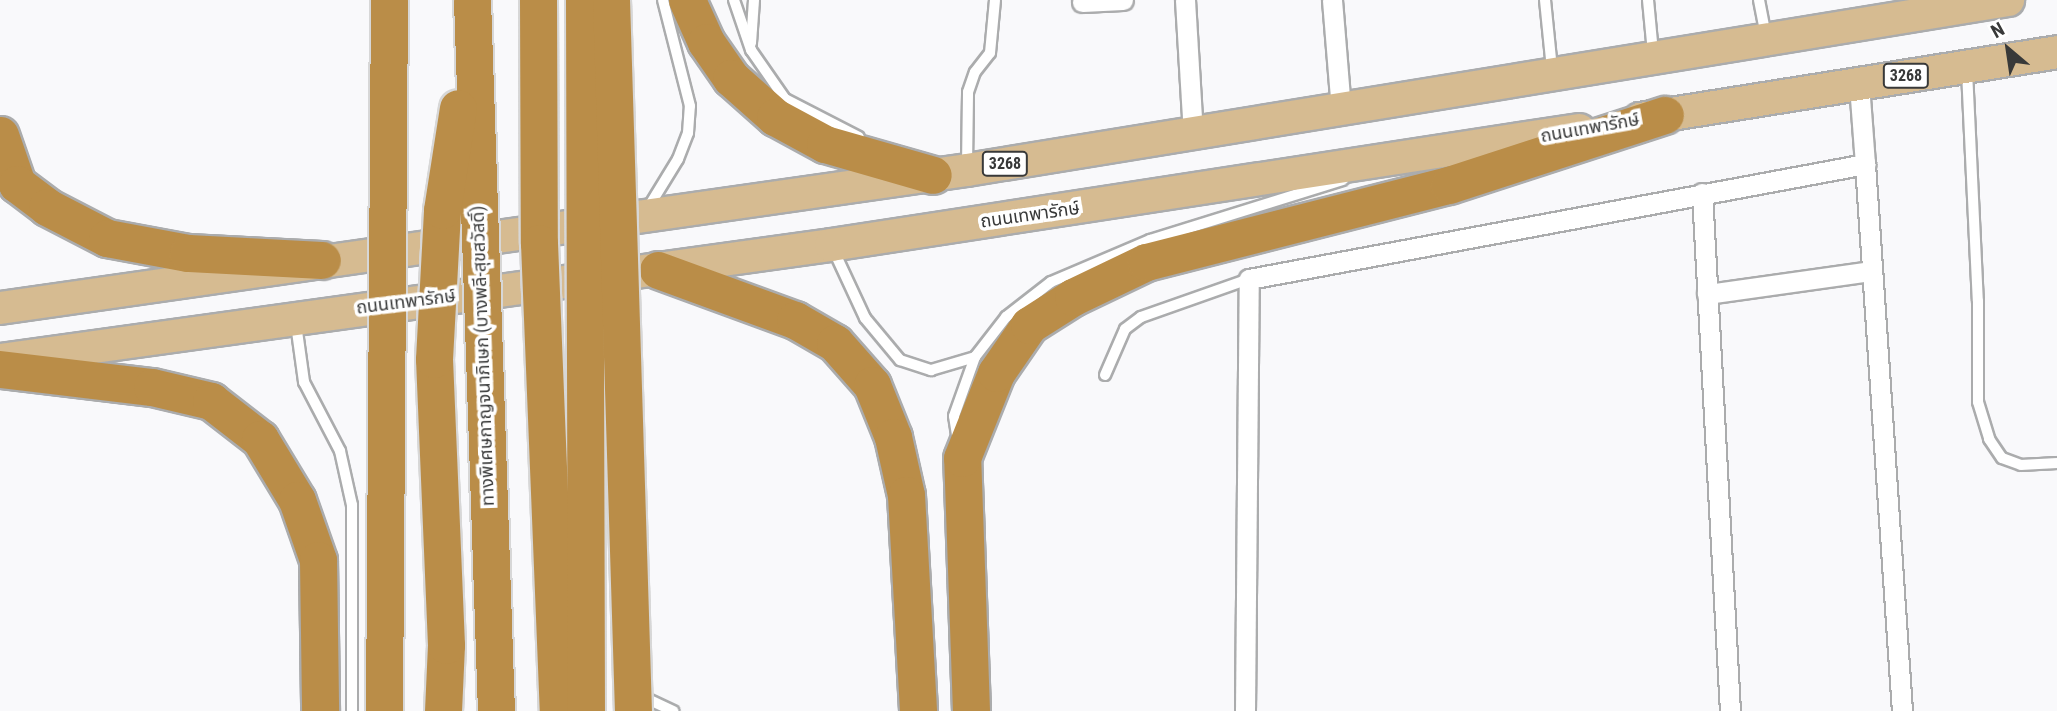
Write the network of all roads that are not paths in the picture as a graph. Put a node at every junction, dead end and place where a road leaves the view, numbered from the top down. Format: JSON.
{"nodes":[{"id":1,"x":389,"y":0,"type":"edge"},
{"id":2,"x":472,"y":0,"type":"edge"},
{"id":3,"x":538,"y":0,"type":"edge"},
{"id":4,"x":584,"y":0,"type":"edge"},
{"id":5,"x":611,"y":0,"type":"edge"},
{"id":6,"x":663,"y":0,"type":"edge"},
{"id":7,"x":687,"y":0,"type":"edge"},
{"id":8,"x":734,"y":0,"type":"edge"},
{"id":9,"x":754,"y":0,"type":"edge"},
{"id":10,"x":995,"y":0,"type":"edge"},
{"id":11,"x":1123,"y":0,"type":"edge"},
{"id":12,"x":1185,"y":0,"type":"edge"},
{"id":13,"x":1332,"y":0,"type":"edge"},
{"id":14,"x":1545,"y":0,"type":"edge"},
{"id":15,"x":1647,"y":0,"type":"edge"},
{"id":16,"x":1759,"y":0,"type":"edge"},
{"id":17,"x":2008,"y":0,"type":"edge"},
{"id":18,"x":1082,"y":2,"type":"dead end"},
{"id":19,"x":1943,"y":6,"type":"edge"},
{"id":20,"x":1767,"y":39,"type":"junction"},
{"id":21,"x":471,"y":43,"type":"junction"},
{"id":22,"x":2057,"y":52,"type":"edge"},
{"id":23,"x":1653,"y":57,"type":"junction"},
{"id":24,"x":741,"y":64,"type":"junction"},
{"id":25,"x":1967,"y":66,"type":"junction"},
{"id":26,"x":1552,"y":73,"type":"junction"},
{"id":27,"x":1859,"y":84,"type":"junction"},
{"id":28,"x":1341,"y":110,"type":"junction"},
{"id":29,"x":1665,"y":115,"type":"junction"},
{"id":30,"x":1193,"y":136,"type":"junction"},
{"id":31,"x":1,"y":143,"type":"edge"},
{"id":32,"x":1417,"y":158,"type":"junction"},
{"id":33,"x":1865,"y":164,"type":"junction"},
{"id":34,"x":950,"y":173,"type":"junction"},
{"id":35,"x":1702,"y":193,"type":"junction"},
{"id":36,"x":643,"y":217,"type":"junction"},
{"id":37,"x":831,"y":245,"type":"junction"},
{"id":38,"x":322,"y":260,"type":"junction"},
{"id":39,"x":658,"y":270,"type":"junction"},
{"id":40,"x":1871,"y":271,"type":"junction"},
{"id":41,"x":1249,"y":279,"type":"junction"},
{"id":42,"x":1707,"y":294,"type":"junction"},
{"id":43,"x":0,"y":308,"type":"edge"},
{"id":44,"x":295,"y":316,"type":"junction"},
{"id":45,"x":975,"y":356,"type":"junction"},
{"id":46,"x":0,"y":360,"type":"edge"},
{"id":47,"x":0,"y":369,"type":"edge"},
{"id":48,"x":1105,"y":375,"type":"dead end"},
{"id":49,"x":962,"y":458,"type":"junction"},
{"id":50,"x":2057,"y":463,"type":"edge"},
{"id":51,"x":586,"y":703,"type":"edge"},
{"id":52,"x":320,"y":711,"type":"edge"},
{"id":53,"x":352,"y":711,"type":"edge"},
{"id":54,"x":384,"y":711,"type":"edge"},
{"id":55,"x":443,"y":711,"type":"edge"},
{"id":56,"x":496,"y":711,"type":"edge"},
{"id":57,"x":674,"y":711,"type":"edge"},
{"id":58,"x":918,"y":711,"type":"edge"},
{"id":59,"x":971,"y":711,"type":"edge"},
{"id":60,"x":1245,"y":711,"type":"edge"},
{"id":61,"x":1730,"y":711,"type":"edge"},
{"id":62,"x":1902,"y":711,"type":"edge"}],
"edges":[{"from":1,"to":54,"type":"highway","bridge":true},
{"from":2,"to":21,"type":"highway","name":"ทางพิเศษกาญจนาภิเษก (บางพลี-สุขสวัสดิ์)","bridge":true},
{"from":3,"to":51,"type":"highway","bridge":true},
{"from":4,"to":51,"type":"highway","bridge":true},
{"from":5,"to":51,"type":"highway","bridge":true},
{"from":6,"to":36,"type":"lane"},
{"from":7,"to":24,"type":"highway"},
{"from":8,"to":24,"type":"lane"},
{"from":9,"to":24,"type":"lane"},
{"from":10,"to":34,"type":"lane"},
{"from":11,"to":18,"type":"street"},
{"from":12,"to":30,"type":"street"},
{"from":13,"to":28,"type":"street"},
{"from":14,"to":26,"type":"lane"},
{"from":15,"to":23,"type":"lane"},
{"from":16,"to":20,"type":"lane"},
{"from":17,"to":19,"type":"main road","number":"3268"},
{"from":19,"to":20,"type":"main road","number":"3268"},
{"from":20,"to":23,"type":"main road","number":"3268"},
{"from":21,"to":55,"type":"highway","bridge":true},
{"from":21,"to":56,"type":"highway","name":"ทางพิเศษกาญจนาภิเษก (บางพลี-สุขสวัสดิ์)","bridge":true},
{"from":22,"to":25,"type":"main road","name":"ถนนเทพารักษ์","number":"3268"},
{"from":23,"to":26,"type":"main road","number":"3268"},
{"from":24,"to":34,"type":"highway"},
{"from":25,"to":27,"type":"main road","name":"ถนนเทพารักษ์","number":"3268"},
{"from":25,"to":50,"type":"lane"},
{"from":26,"to":28,"type":"main road","number":"3268"},
{"from":27,"to":29,"type":"main road","name":"ถนนเทพารักษ์","number":"3268"},
{"from":27,"to":33,"type":"street"},
{"from":28,"to":30,"type":"main road","number":"3268"},
{"from":29,"to":32,"type":"main road","name":"ถนนเทพารักษ์","number":"3268"},
{"from":29,"to":49,"type":"highway"},
{"from":30,"to":34,"type":"main road","number":"3268"},
{"from":31,"to":38,"type":"highway"},
{"from":32,"to":37,"type":"main road","name":"ถนนเทพารักษ์","number":"3268"},
{"from":32,"to":45,"type":"lane"},
{"from":33,"to":35,"type":"street"},
{"from":33,"to":40,"type":"street"},
{"from":34,"to":36,"type":"main road","number":"3268"},
{"from":35,"to":41,"type":"street"},
{"from":35,"to":42,"type":"street"},
{"from":36,"to":38,"type":"main road","number":"3268"},
{"from":37,"to":39,"type":"main road","name":"ถนนเทพารักษ์","number":"3268"},
{"from":37,"to":45,"type":"lane"},
{"from":38,"to":43,"type":"main road","number":"3268"},
{"from":39,"to":44,"type":"main road","name":"ถนนเทพารักษ์","number":"3268"},
{"from":39,"to":58,"type":"highway"},
{"from":40,"to":42,"type":"street"},
{"from":40,"to":62,"type":"street"},
{"from":41,"to":48,"type":"lane"},
{"from":41,"to":60,"type":"street"},
{"from":42,"to":61,"type":"street"},
{"from":44,"to":46,"type":"main road","name":"ถนนเทพารักษ์","number":"3268"},
{"from":44,"to":53,"type":"lane"},
{"from":45,"to":49,"type":"lane"},
{"from":47,"to":52,"type":"highway"},
{"from":49,"to":59,"type":"highway"},
{"from":51,"to":57,"type":"lane"}]}
